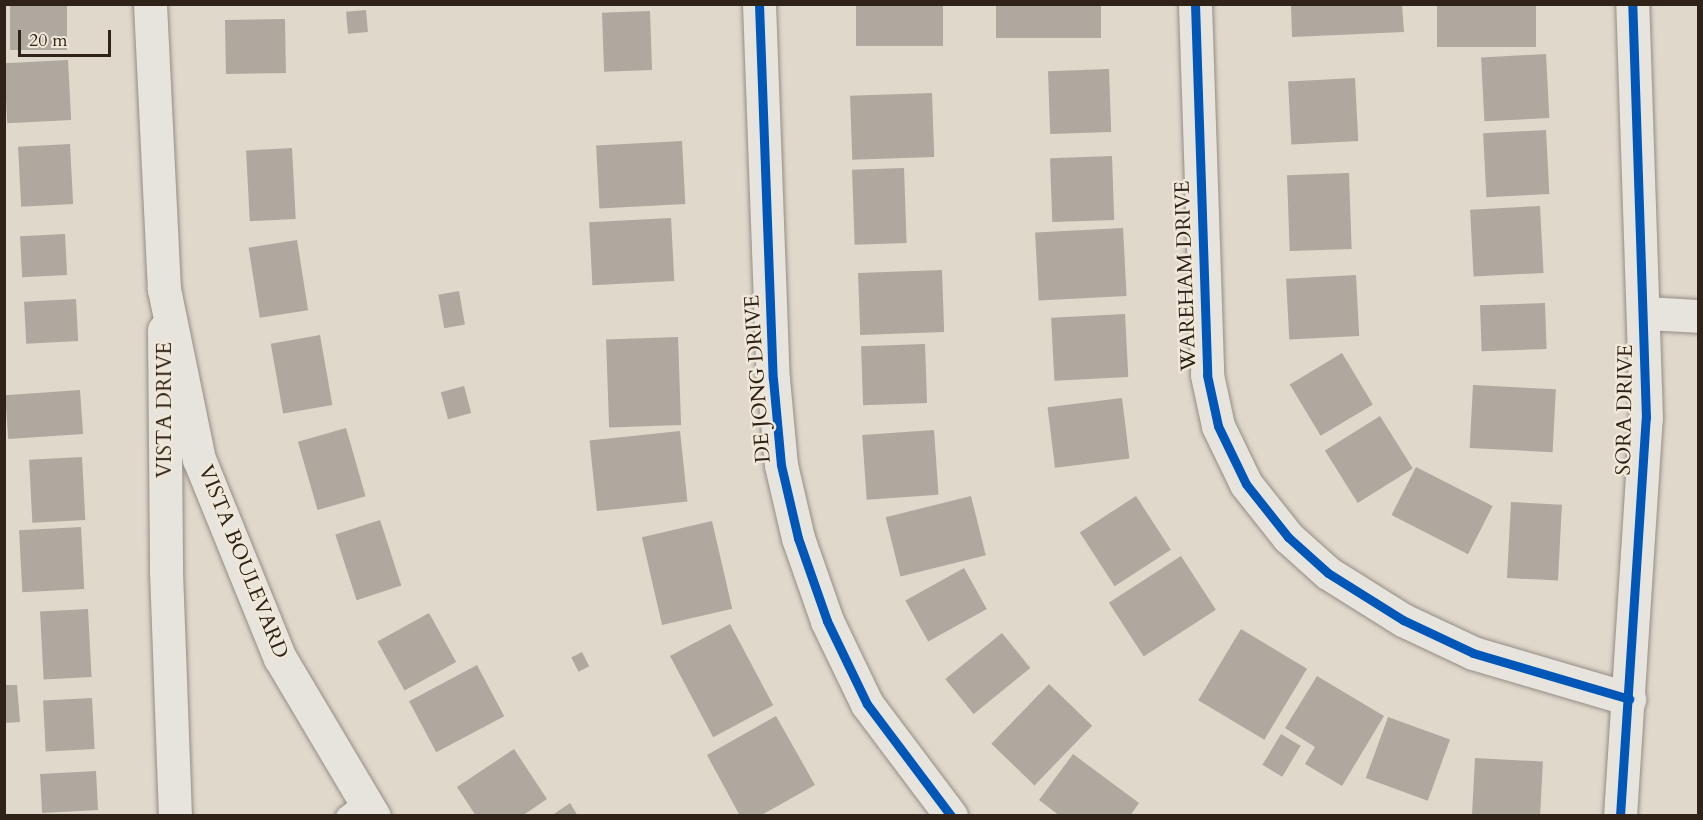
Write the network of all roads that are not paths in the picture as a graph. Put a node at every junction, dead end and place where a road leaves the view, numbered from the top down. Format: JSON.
{"nodes":[{"id":1,"x":150,"y":4,"type":"edge"},
{"id":2,"x":759,"y":4,"type":"edge"},
{"id":3,"x":1195,"y":4,"type":"edge"},
{"id":4,"x":1632,"y":4,"type":"edge"},
{"id":5,"x":164,"y":289,"type":"junction"},
{"id":6,"x":1645,"y":313,"type":"junction"},
{"id":7,"x":1698,"y":316,"type":"edge"},
{"id":8,"x":1629,"y":699,"type":"junction"},
{"id":9,"x":361,"y":811,"type":"edge"},
{"id":10,"x":175,"y":816,"type":"edge"},
{"id":11,"x":951,"y":816,"type":"edge"},
{"id":12,"x":1620,"y":816,"type":"edge"}],
"edges":[{"from":1,"to":5,"type":"street","name":"VISTA DRIVE"},
{"from":2,"to":11,"type":"street","name":"DE JONG DRIVE"},
{"from":3,"to":8,"type":"street","name":"WAREHAM DRIVE"},
{"from":4,"to":6,"type":"street","name":"SORA DRIVE"},
{"from":5,"to":9,"type":"street","name":"VISTA BOULEVARD"},
{"from":5,"to":10,"type":"street","name":"VISTA DRIVE"},
{"from":6,"to":7,"type":"street"},
{"from":6,"to":8,"type":"street","name":"SORA DRIVE"},
{"from":8,"to":12,"type":"street","name":"SORA DRIVE"}]}
